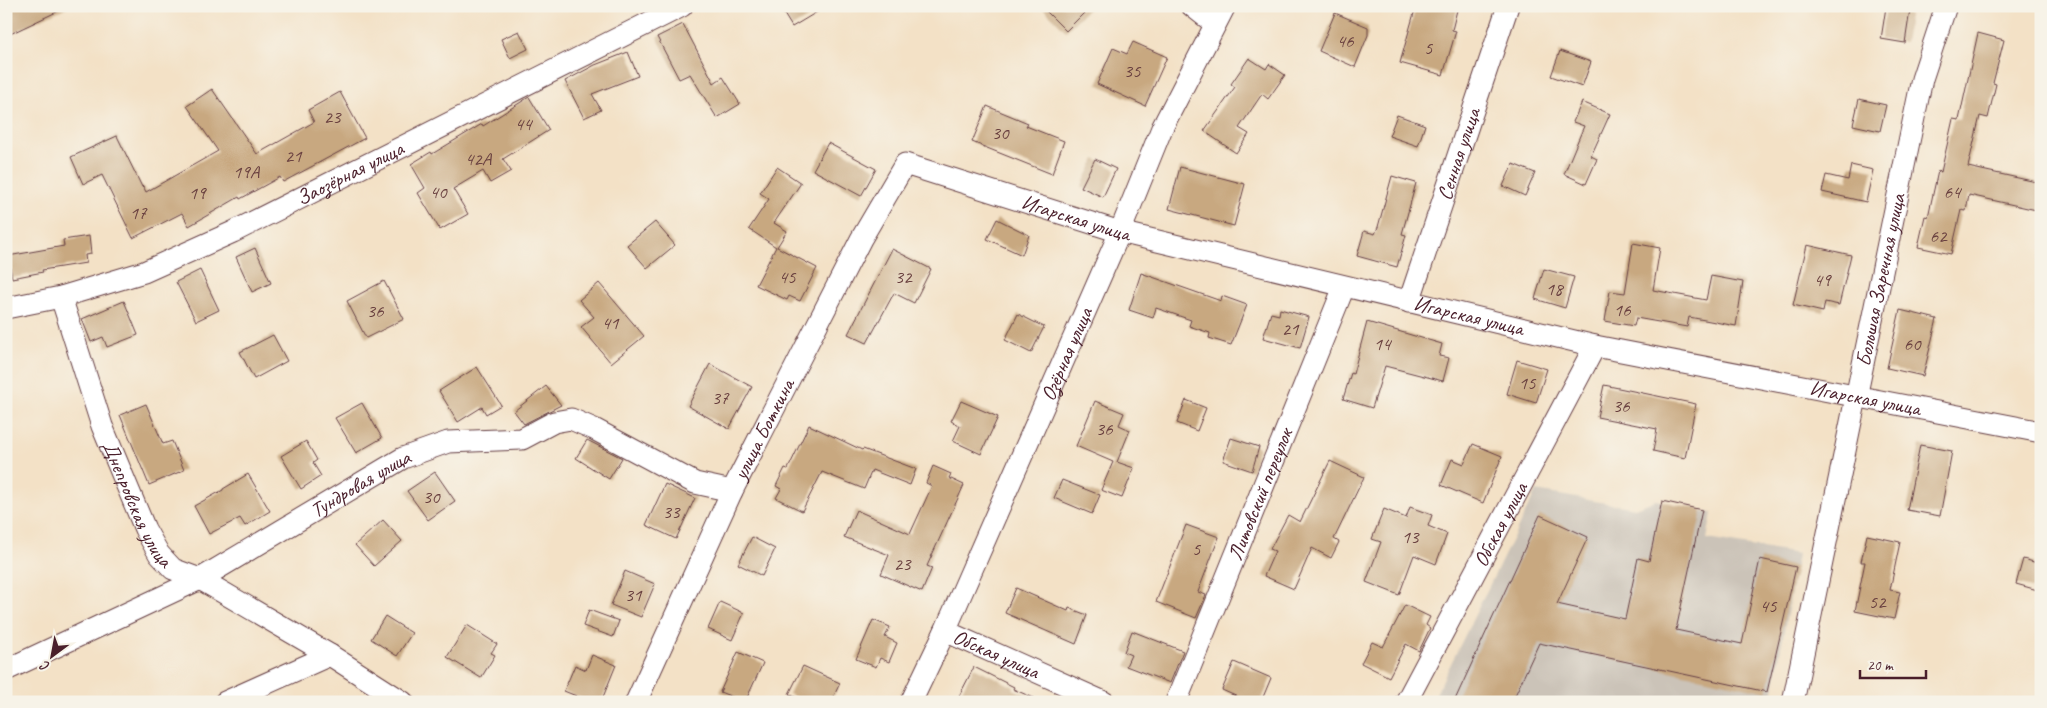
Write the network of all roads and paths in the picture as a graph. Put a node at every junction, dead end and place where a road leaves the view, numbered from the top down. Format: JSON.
{"nodes":[{"id":1,"x":682,"y":6,"type":"edge"},
{"id":2,"x":1192,"y":6,"type":"edge"},
{"id":3,"x":1508,"y":6,"type":"edge"},
{"id":4,"x":1946,"y":6,"type":"edge"},
{"id":5,"x":1220,"y":15,"type":"edge"},
{"id":6,"x":905,"y":164,"type":"joint"},
{"id":7,"x":1120,"y":232,"type":"junction"},
{"id":8,"x":1344,"y":287,"type":"junction"},
{"id":9,"x":61,"y":297,"type":"junction"},
{"id":10,"x":1409,"y":302,"type":"junction"},
{"id":11,"x":6,"y":308,"type":"edge"},
{"id":12,"x":1594,"y":346,"type":"junction"},
{"id":13,"x":1855,"y":397,"type":"junction"},
{"id":14,"x":2041,"y":432,"type":"edge"},
{"id":15,"x":732,"y":491,"type":"junction"},
{"id":16,"x":200,"y":579,"type":"junction"},
{"id":17,"x":945,"y":631,"type":"junction"},
{"id":18,"x":330,"y":655,"type":"junction"},
{"id":19,"x":6,"y":670,"type":"edge"},
{"id":20,"x":225,"y":702,"type":"edge"},
{"id":21,"x":403,"y":702,"type":"edge"},
{"id":22,"x":636,"y":702,"type":"edge"},
{"id":23,"x":911,"y":702,"type":"edge"},
{"id":24,"x":1104,"y":702,"type":"edge"},
{"id":25,"x":1176,"y":702,"type":"edge"},
{"id":26,"x":1406,"y":702,"type":"edge"},
{"id":27,"x":1793,"y":702,"type":"edge"}],
"edges":[{"from":1,"to":9,"type":"street","name":"Заозёрная улица"},
{"from":2,"to":5,"type":"street"},
{"from":3,"to":10,"type":"street","name":"Сенная улица"},
{"from":4,"to":13,"type":"street","name":"Большая Заречная улица"},
{"from":5,"to":7,"type":"street","name":"Озёрная улица"},
{"from":6,"to":7,"type":"street","name":"Игарская улица"},
{"from":6,"to":15,"type":"street","name":"улица Боткина"},
{"from":7,"to":8,"type":"street","name":"Игарская улица"},
{"from":7,"to":17,"type":"street","name":"Озёрная улица"},
{"from":8,"to":10,"type":"street","name":"Игарская улица"},
{"from":8,"to":25,"type":"street","name":"Литовский переулок"},
{"from":9,"to":11,"type":"street","name":"Заозёрная улица"},
{"from":9,"to":16,"type":"street","name":"Днепровская улица"},
{"from":10,"to":12,"type":"street","name":"Игарская улица"},
{"from":12,"to":13,"type":"street","name":"Игарская улица"},
{"from":12,"to":26,"type":"street","name":"Обская улица"},
{"from":13,"to":14,"type":"street","name":"Игарская улица"},
{"from":13,"to":27,"type":"street","name":"Большая Заречная улица"},
{"from":15,"to":16,"type":"street","name":"Тундровая улица"},
{"from":15,"to":22,"type":"street","name":"улица Боткина"},
{"from":16,"to":18,"type":"street","name":"Днепровская улица"},
{"from":16,"to":19,"type":"street","name":"Тундровая улица"},
{"from":17,"to":23,"type":"street","name":"Озёрная улица"},
{"from":17,"to":24,"type":"street","name":"Обская улица"},
{"from":18,"to":20,"type":"street"},
{"from":18,"to":21,"type":"street","name":"Днепровская улица"}]}
